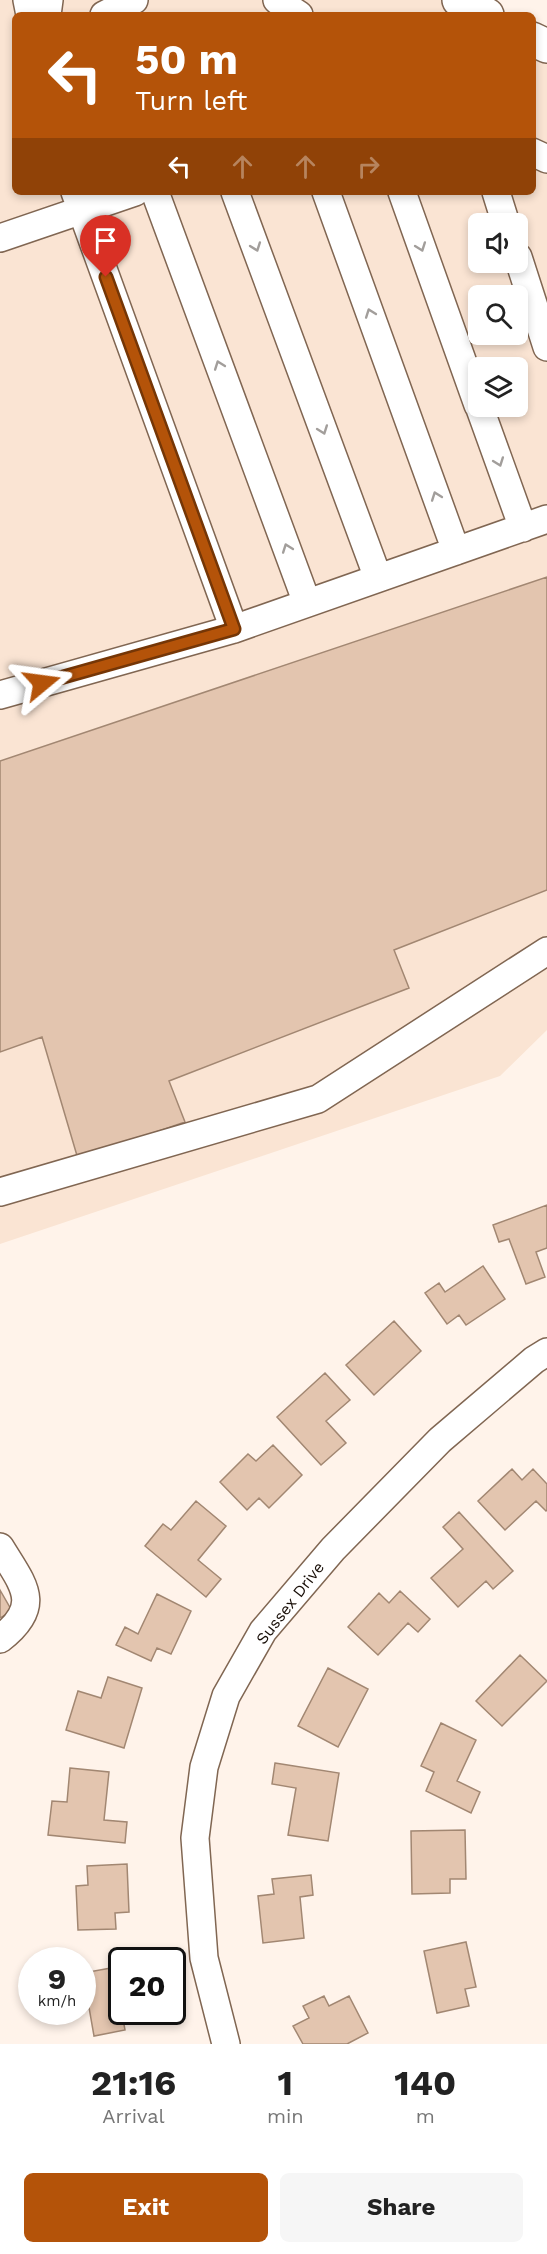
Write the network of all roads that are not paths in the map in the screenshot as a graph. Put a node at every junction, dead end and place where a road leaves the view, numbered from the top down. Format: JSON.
{"nodes":[{"id":1,"x":134,"y":0,"type":"edge"},
{"id":2,"x":277,"y":0,"type":"edge"},
{"id":3,"x":459,"y":0,"type":"edge"},
{"id":4,"x":110,"y":12,"type":"edge"},
{"id":5,"x":295,"y":12,"type":"edge"},
{"id":6,"x":482,"y":12,"type":"edge"},
{"id":7,"x":116,"y":195,"type":"edge"},
{"id":8,"x":156,"y":195,"type":"edge"},
{"id":9,"x":237,"y":195,"type":"edge"},
{"id":10,"x":327,"y":195,"type":"edge"},
{"id":11,"x":403,"y":195,"type":"edge"},
{"id":12,"x":497,"y":195,"type":"edge"},
{"id":13,"x":78,"y":201,"type":"edge"},
{"id":14,"x":503,"y":213,"type":"edge"},
{"id":15,"x":0,"y":238,"type":"edge"},
{"id":16,"x":523,"y":273,"type":"edge"},
{"id":17,"x":547,"y":347,"type":"edge"},
{"id":18,"x":468,"y":375,"type":"edge"},
{"id":19,"x":484,"y":417,"type":"edge"},
{"id":20,"x":535,"y":524,"type":"edge"},
{"id":21,"x":456,"y":551,"type":"junction"},
{"id":22,"x":378,"y":579,"type":"junction"},
{"id":23,"x":308,"y":603,"type":"junction"},
{"id":24,"x":234,"y":629,"type":"junction"},
{"id":25,"x":0,"y":695,"type":"edge"},
{"id":26,"x":547,"y":951,"type":"edge"},
{"id":27,"x":0,"y":1192,"type":"edge"},
{"id":28,"x":547,"y":1352,"type":"edge"},
{"id":29,"x":0,"y":1547,"type":"edge"},
{"id":30,"x":0,"y":1639,"type":"edge"},
{"id":31,"x":226,"y":2044,"type":"edge"}],
"edges":[{"from":1,"to":4,"type":"street"},
{"from":2,"to":5,"type":"street"},
{"from":3,"to":6,"type":"highway"},
{"from":7,"to":13,"type":"street"},
{"from":23,"to":8,"type":"street","one_way":true},
{"from":9,"to":22,"type":"street","one_way":true},
{"from":21,"to":10,"type":"street","one_way":true},
{"from":11,"to":18,"type":"street","one_way":true},
{"from":12,"to":14,"type":"street"},
{"from":13,"to":15,"type":"street"},
{"from":13,"to":24,"type":"street"},
{"from":16,"to":17,"type":"street"},
{"from":19,"to":20,"type":"street","one_way":true},
{"from":20,"to":21,"type":"street"},
{"from":21,"to":22,"type":"street"},
{"from":22,"to":23,"type":"street"},
{"from":23,"to":24,"type":"street"},
{"from":24,"to":25,"type":"street"},
{"from":26,"to":27,"type":"street"},
{"from":28,"to":31,"type":"street","name":"Sussex Drive"},
{"from":29,"to":30,"type":"street"}]}
